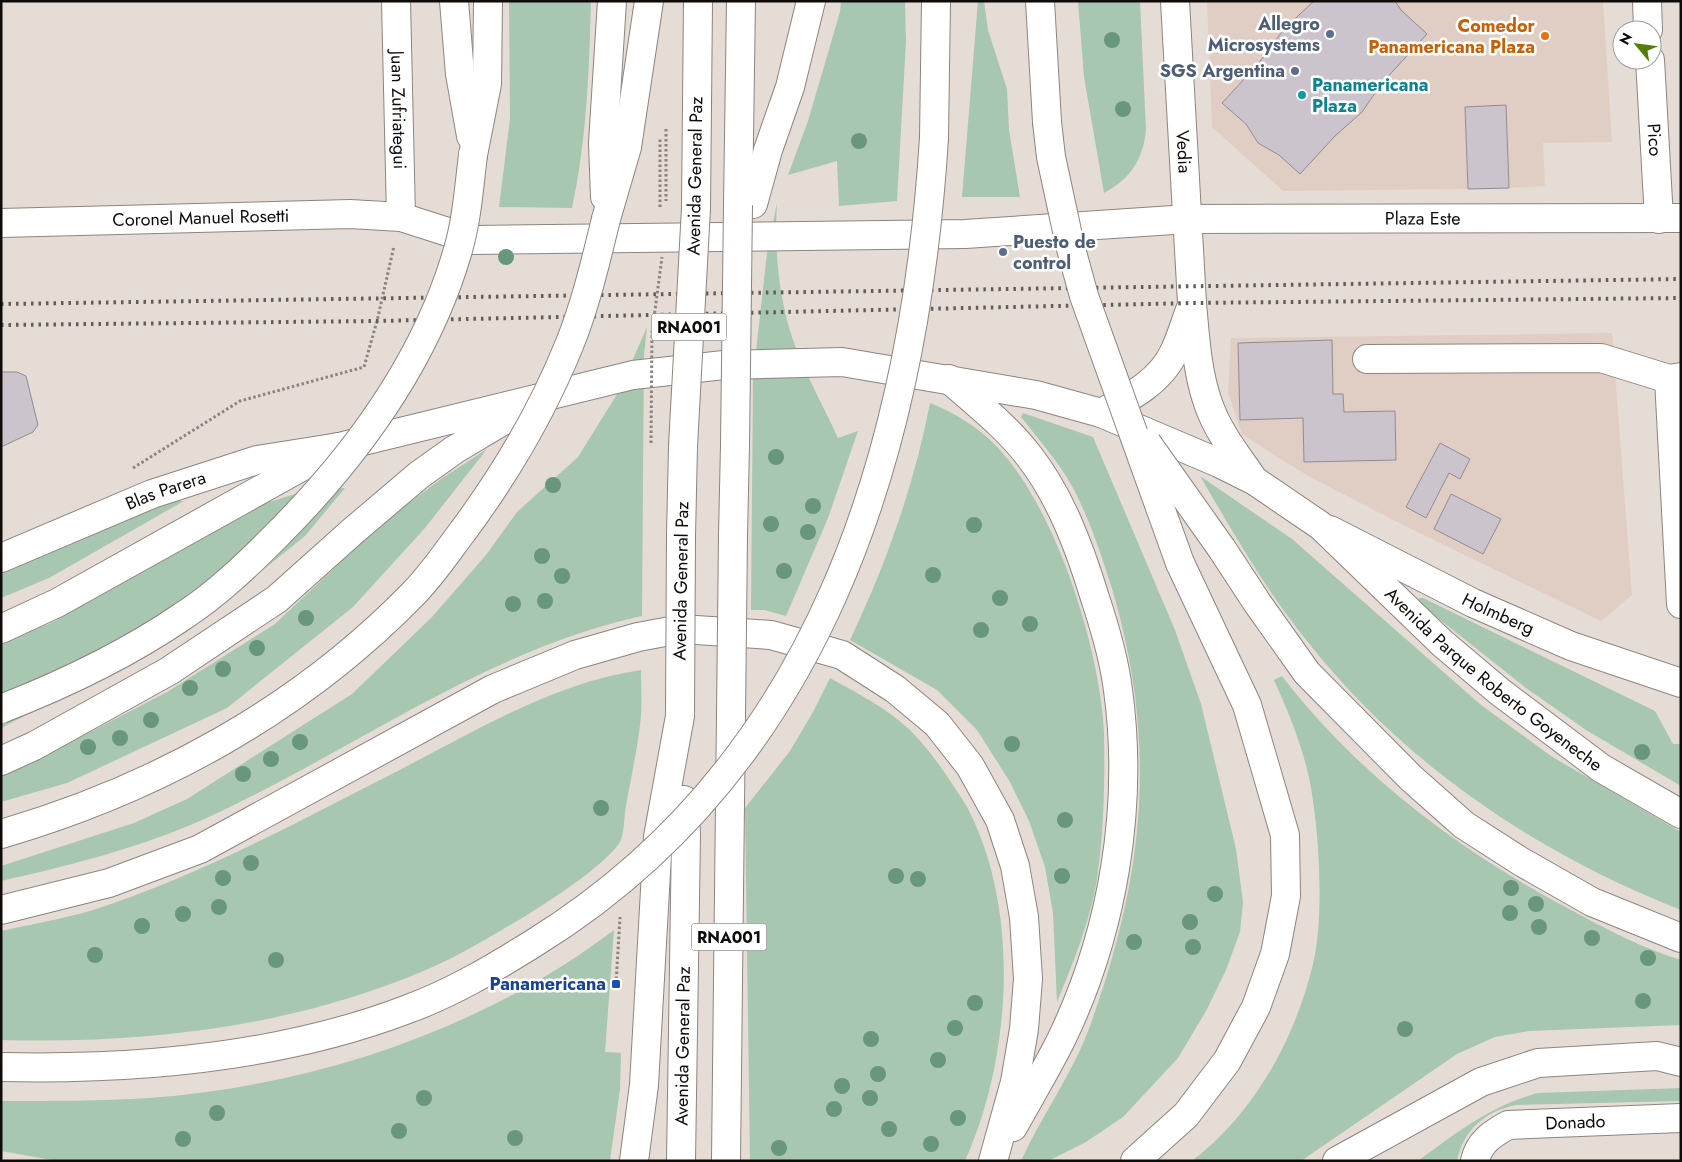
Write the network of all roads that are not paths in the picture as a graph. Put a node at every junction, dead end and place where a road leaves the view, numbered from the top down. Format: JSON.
{"nodes":[{"id":1,"x":396,"y":1,"type":"edge"},
{"id":2,"x":454,"y":1,"type":"edge"},
{"id":3,"x":488,"y":1,"type":"edge"},
{"id":4,"x":612,"y":1,"type":"edge"},
{"id":5,"x":649,"y":1,"type":"edge"},
{"id":6,"x":698,"y":1,"type":"edge"},
{"id":7,"x":741,"y":1,"type":"edge"},
{"id":8,"x":811,"y":1,"type":"edge"},
{"id":9,"x":1040,"y":1,"type":"edge"},
{"id":10,"x":1175,"y":1,"type":"edge"},
{"id":11,"x":1647,"y":1,"type":"edge"},
{"id":12,"x":938,"y":9,"type":"edge"},
{"id":13,"x":1648,"y":20,"type":"edge"},
{"id":14,"x":1651,"y":70,"type":"edge"},
{"id":15,"x":615,"y":145,"type":"junction"},
{"id":16,"x":473,"y":152,"type":"junction"},
{"id":17,"x":746,"y":205,"type":"junction"},
{"id":18,"x":401,"y":218,"type":"junction"},
{"id":19,"x":1670,"y":219,"type":"edge"},
{"id":20,"x":1188,"y":220,"type":"junction"},
{"id":21,"x":1,"y":223,"type":"edge"},
{"id":22,"x":1192,"y":304,"type":"junction"},
{"id":23,"x":1367,"y":359,"type":"dead end"},
{"id":24,"x":1675,"y":378,"type":"edge"},
{"id":25,"x":949,"y":379,"type":"junction"},
{"id":26,"x":544,"y":396,"type":"junction"},
{"id":27,"x":1101,"y":413,"type":"junction"},
{"id":28,"x":1129,"y":418,"type":"junction"},
{"id":29,"x":337,"y":447,"type":"junction"},
{"id":30,"x":1254,"y":481,"type":"junction"},
{"id":31,"x":1321,"y":526,"type":"junction"},
{"id":32,"x":1,"y":558,"type":"edge"},
{"id":33,"x":1681,"y":604,"type":"edge"},
{"id":34,"x":1,"y":629,"type":"edge"},
{"id":35,"x":1681,"y":683,"type":"edge"},
{"id":36,"x":1,"y":709,"type":"edge"},
{"id":37,"x":680,"y":715,"type":"junction"},
{"id":38,"x":1,"y":761,"type":"edge"},
{"id":39,"x":1681,"y":814,"type":"edge"},
{"id":40,"x":1,"y":834,"type":"edge"},
{"id":41,"x":1,"y":910,"type":"edge"},
{"id":42,"x":1681,"y":938,"type":"edge"},
{"id":43,"x":1673,"y":1057,"type":"edge"},
{"id":44,"x":1,"y":1067,"type":"edge"},
{"id":45,"x":1425,"y":1114,"type":"junction"},
{"id":46,"x":1681,"y":1118,"type":"edge"},
{"id":47,"x":1476,"y":1155,"type":"edge"},
{"id":48,"x":634,"y":1161,"type":"edge"},
{"id":49,"x":681,"y":1161,"type":"edge"},
{"id":50,"x":726,"y":1161,"type":"edge"},
{"id":51,"x":993,"y":1161,"type":"edge"},
{"id":52,"x":1134,"y":1161,"type":"edge"},
{"id":53,"x":1337,"y":1161,"type":"edge"},
{"id":54,"x":1374,"y":1161,"type":"edge"}],
"edges":[{"from":1,"to":18,"type":"main road","name":"Juan Zufriategui"},
{"from":2,"to":16,"type":"main road"},
{"from":3,"to":16,"type":"main road"},
{"from":4,"to":15,"type":"main road"},
{"from":5,"to":15,"type":"main road"},
{"from":6,"to":37,"type":"main road","name":"Avenida General Paz","number":"RNA001","bridge":true},
{"from":7,"to":17,"type":"main road"},
{"from":8,"to":17,"type":"main road"},
{"from":9,"to":28,"type":"main road","bridge":true},
{"from":10,"to":20,"type":"main road","name":"Vedia"},
{"from":11,"to":13,"type":"main road"},
{"from":12,"to":44,"type":"main road","bridge":true},
{"from":14,"to":19,"type":"main road","name":"Pico"},
{"from":15,"to":40,"type":"main road","bridge":true},
{"from":16,"to":36,"type":"main road","bridge":true},
{"from":17,"to":50,"type":"main road","number":"RNA001","bridge":true},
{"from":18,"to":20,"type":"main road","name":"Coronel Manuel Rosetti"},
{"from":18,"to":21,"type":"main road","name":"Coronel Manuel Rosetti"},
{"from":19,"to":20,"type":"main road","name":"Plaza Este"},
{"from":20,"to":22,"type":"main road","name":"Vedia"},
{"from":22,"to":27,"type":"main road"},
{"from":22,"to":30,"type":"main road","name":"Vedia"},
{"from":23,"to":24,"type":"main road"},
{"from":24,"to":33,"type":"main road"},
{"from":25,"to":26,"type":"main road"},
{"from":25,"to":27,"type":"main road"},
{"from":25,"to":51,"type":"main road"},
{"from":26,"to":29,"type":"main road"},
{"from":26,"to":38,"type":"main road"},
{"from":27,"to":30,"type":"main road"},
{"from":28,"to":42,"type":"main road","bridge":true},
{"from":28,"to":52,"type":"main road","bridge":true},
{"from":29,"to":32,"type":"main road","name":"Blas Parera"},
{"from":29,"to":34,"type":"main road"},
{"from":30,"to":31,"type":"main road"},
{"from":31,"to":35,"type":"main road","name":"Holmberg"},
{"from":31,"to":39,"type":"main road","name":"Avenida Parque Roberto Goyeneche"},
{"from":37,"to":48,"type":"main road"},
{"from":37,"to":49,"type":"main road","name":"Avenida General Paz","number":"RNA001"},
{"from":41,"to":51,"type":"main road"},
{"from":43,"to":45,"type":"main road"},
{"from":45,"to":53,"type":"main road"},
{"from":45,"to":54,"type":"main road"},
{"from":46,"to":47,"type":"main road","name":"Donado"}]}
